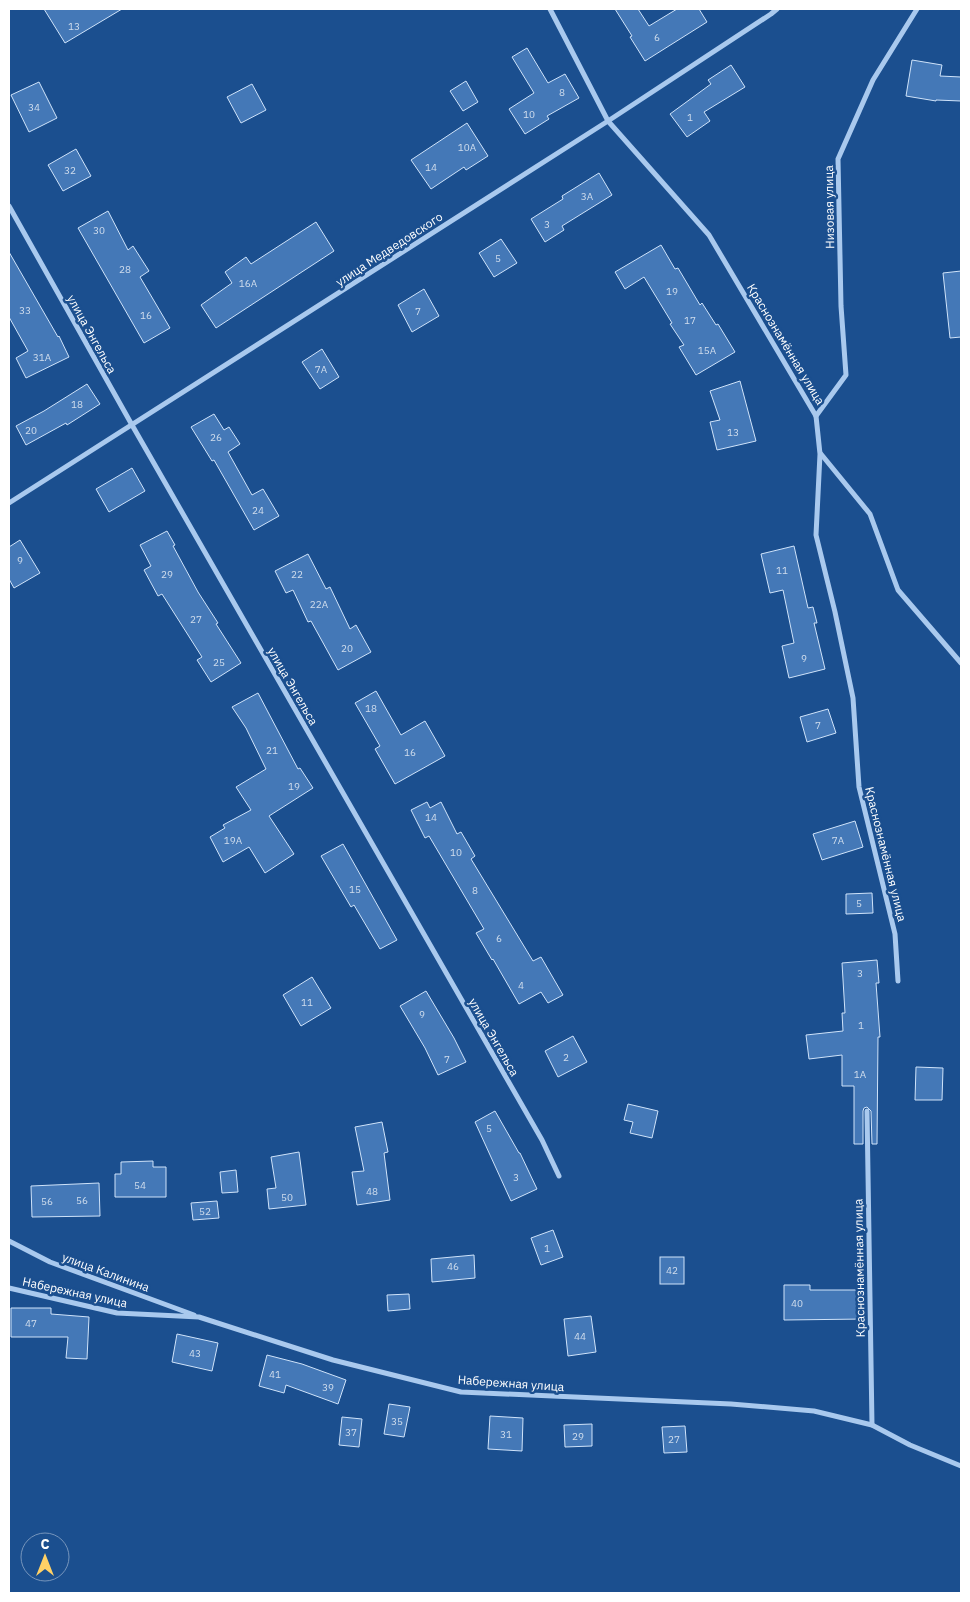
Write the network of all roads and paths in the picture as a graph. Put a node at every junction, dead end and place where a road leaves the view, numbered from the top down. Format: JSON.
{"nodes":[{"id":1,"x":550,"y":9,"type":"edge"},
{"id":2,"x":777,"y":9,"type":"edge"},
{"id":3,"x":917,"y":9,"type":"edge"},
{"id":4,"x":608,"y":121,"type":"junction"},
{"id":5,"x":9,"y":206,"type":"edge"},
{"id":6,"x":816,"y":416,"type":"junction"},
{"id":7,"x":132,"y":424,"type":"junction"},
{"id":8,"x":820,"y":454,"type":"junction"},
{"id":9,"x":9,"y":503,"type":"edge"},
{"id":10,"x":961,"y":663,"type":"edge"},
{"id":11,"x":898,"y":981,"type":"dead end"},
{"id":12,"x":867,"y":1111,"type":"dead end"},
{"id":13,"x":559,"y":1176,"type":"dead end"},
{"id":14,"x":9,"y":1241,"type":"edge"},
{"id":15,"x":9,"y":1288,"type":"edge"},
{"id":16,"x":199,"y":1317,"type":"junction"},
{"id":17,"x":872,"y":1426,"type":"junction"},
{"id":18,"x":959,"y":1464,"type":"edge"}],
"edges":[{"from":1,"to":4,"type":"street","name":"Краснознамённая улица"},
{"from":2,"to":4,"type":"street","name":"улица Медведовского"},
{"from":3,"to":6,"type":"street","name":"Низовая улица"},
{"from":4,"to":6,"type":"street","name":"Краснознамённая улица"},
{"from":4,"to":7,"type":"street","name":"улица Медведовского"},
{"from":5,"to":7,"type":"street","name":"улица Энгельса"},
{"from":6,"to":8,"type":"street","name":"Краснознамённая улица"},
{"from":7,"to":9,"type":"street","name":"улица Медведовского"},
{"from":7,"to":13,"type":"street","name":"улица Энгельса"},
{"from":8,"to":10,"type":"street"},
{"from":8,"to":11,"type":"street","name":"Краснознамённая улица"},
{"from":12,"to":17,"type":"street","name":"Краснознамённая улица"},
{"from":14,"to":16,"type":"street","name":"улица Калинина"},
{"from":15,"to":16,"type":"street","name":"Набережная улица"},
{"from":16,"to":17,"type":"street","name":"Набережная улица"},
{"from":17,"to":18,"type":"street","name":"Набережная улица"}]}
